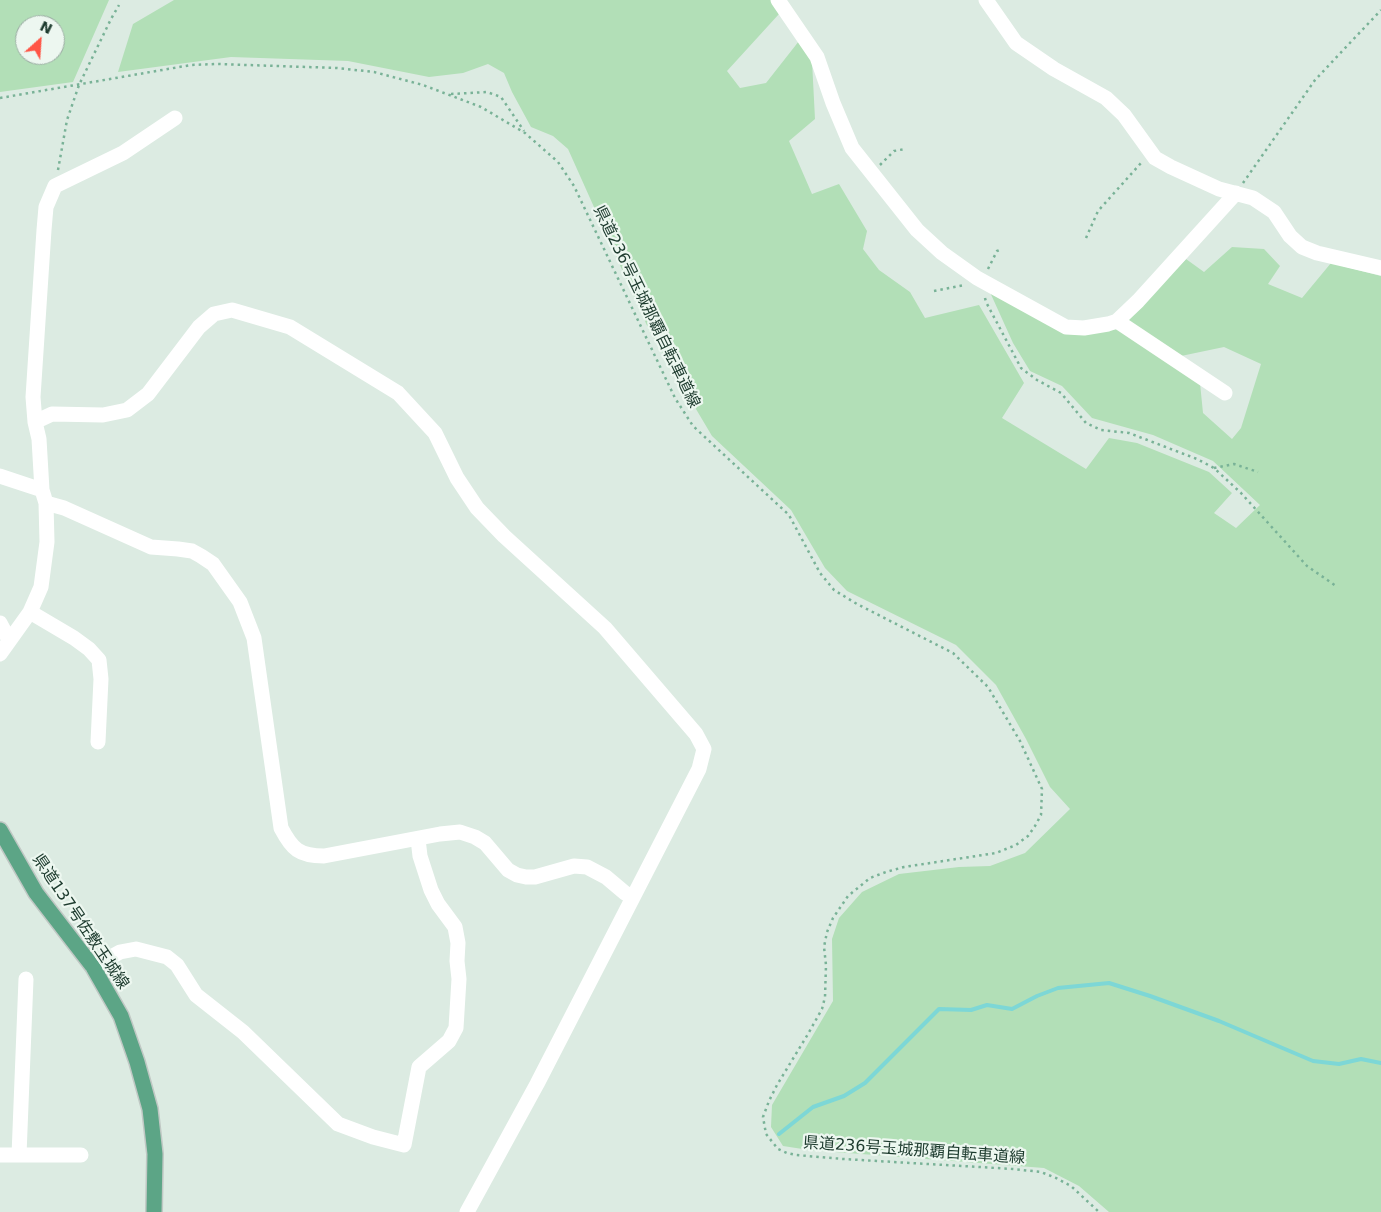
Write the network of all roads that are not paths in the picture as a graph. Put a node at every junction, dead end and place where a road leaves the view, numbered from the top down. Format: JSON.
{"nodes":[{"id":1,"x":778,"y":0,"type":"edge"},
{"id":2,"x":986,"y":0,"type":"edge"},
{"id":3,"x":175,"y":118,"type":"dead end"},
{"id":4,"x":1236,"y":193,"type":"junction"},
{"id":5,"x":1381,"y":268,"type":"edge"},
{"id":6,"x":1117,"y":321,"type":"junction"},
{"id":7,"x":1225,"y":393,"type":"dead end"},
{"id":8,"x":35,"y":422,"type":"junction"},
{"id":9,"x":0,"y":476,"type":"edge"},
{"id":10,"x":44,"y":496,"type":"junction"},
{"id":11,"x":30,"y":612,"type":"junction"},
{"id":12,"x":0,"y":623,"type":"edge"},
{"id":13,"x":9,"y":640,"type":"junction"},
{"id":14,"x":0,"y":654,"type":"edge"},
{"id":15,"x":98,"y":742,"type":"dead end"},
{"id":16,"x":0,"y":830,"type":"edge"},
{"id":17,"x":418,"y":839,"type":"junction"},
{"id":18,"x":633,"y":897,"type":"junction"},
{"id":19,"x":94,"y":967,"type":"junction"},
{"id":20,"x":26,"y":979,"type":"dead end"},
{"id":21,"x":19,"y":1155,"type":"junction"},
{"id":22,"x":81,"y":1155,"type":"dead end"},
{"id":23,"x":0,"y":1156,"type":"edge"},
{"id":24,"x":154,"y":1212,"type":"edge"},
{"id":25,"x":467,"y":1212,"type":"edge"}],
"edges":[{"from":1,"to":6,"type":"street"},
{"from":2,"to":4,"type":"street"},
{"from":3,"to":8,"type":"street"},
{"from":4,"to":5,"type":"street"},
{"from":4,"to":6,"type":"street"},
{"from":6,"to":7,"type":"street"},
{"from":8,"to":10,"type":"street"},
{"from":8,"to":18,"type":"street"},
{"from":9,"to":10,"type":"street"},
{"from":10,"to":11,"type":"street"},
{"from":10,"to":17,"type":"street"},
{"from":11,"to":13,"type":"street"},
{"from":11,"to":15,"type":"street"},
{"from":12,"to":13,"type":"street"},
{"from":13,"to":14,"type":"street"},
{"from":16,"to":19,"type":"main road","name":"県道137号佐敷玉城線"},
{"from":17,"to":18,"type":"street"},
{"from":17,"to":19,"type":"street"},
{"from":18,"to":25,"type":"street"},
{"from":19,"to":24,"type":"main road","name":"県道137号佐敷玉城線"},
{"from":20,"to":21,"type":"street"},
{"from":21,"to":22,"type":"street"},
{"from":21,"to":23,"type":"street"}]}
